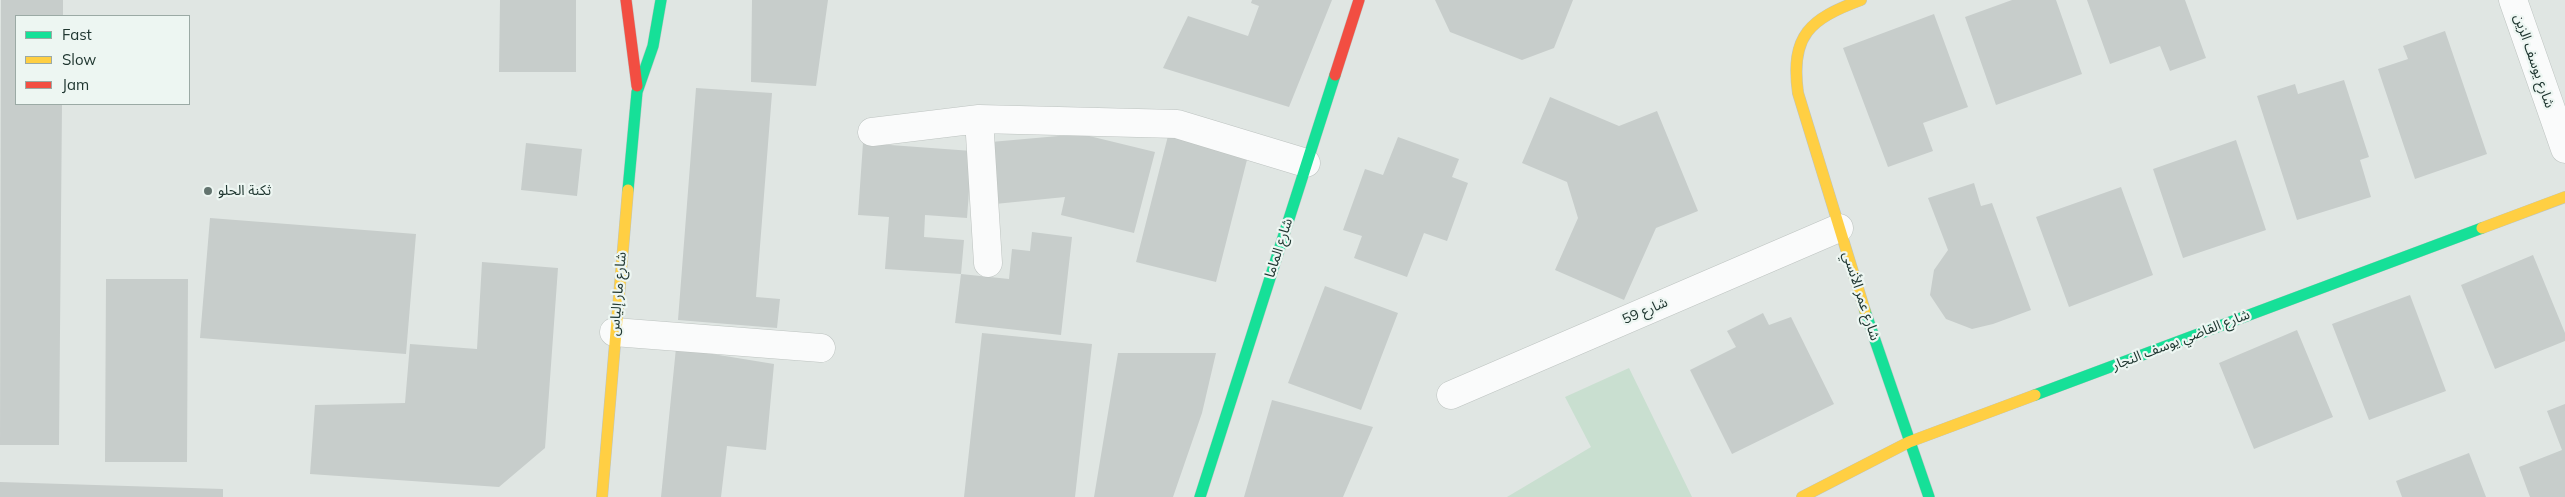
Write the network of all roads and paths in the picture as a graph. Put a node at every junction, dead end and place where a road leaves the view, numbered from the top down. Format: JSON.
{"nodes":[{"id":1,"x":626,"y":0,"type":"edge"},
{"id":2,"x":661,"y":0,"type":"edge"},
{"id":3,"x":1359,"y":0,"type":"edge"},
{"id":4,"x":1861,"y":0,"type":"edge"},
{"id":5,"x":2513,"y":0,"type":"edge"},
{"id":6,"x":672,"y":15,"type":"dead end"},
{"id":7,"x":653,"y":46,"type":"junction"},
{"id":8,"x":637,"y":92,"type":"junction"},
{"id":9,"x":979,"y":118,"type":"junction"},
{"id":10,"x":872,"y":132,"type":"dead end"},
{"id":11,"x":2565,"y":149,"type":"edge"},
{"id":12,"x":1306,"y":163,"type":"junction"},
{"id":13,"x":2565,"y":196,"type":"edge"},
{"id":14,"x":1839,"y":228,"type":"junction"},
{"id":15,"x":988,"y":263,"type":"dead end"},
{"id":16,"x":614,"y":332,"type":"junction"},
{"id":17,"x":821,"y":348,"type":"dead end"},
{"id":18,"x":1452,"y":394,"type":"dead end"},
{"id":19,"x":1909,"y":442,"type":"junction"},
{"id":20,"x":602,"y":497,"type":"edge"},
{"id":21,"x":1200,"y":497,"type":"edge"},
{"id":22,"x":1802,"y":497,"type":"edge"},
{"id":23,"x":1929,"y":497,"type":"edge"}],
"edges":[{"from":1,"to":8,"type":"main road"},
{"from":2,"to":7,"type":"main road"},
{"from":3,"to":12,"type":"main road","name":"شارع الماما"},
{"from":4,"to":14,"type":"main road","name":"شارع عمر الأنسي"},
{"from":5,"to":11,"type":"street","name":"شارع يوسف الزين"},
{"from":6,"to":7,"type":"main road"},
{"from":7,"to":8,"type":"main road"},
{"from":8,"to":16,"type":"main road","name":"شارع مار إلياس"},
{"from":9,"to":10,"type":"street"},
{"from":9,"to":12,"type":"street"},
{"from":9,"to":15,"type":"street"},
{"from":12,"to":21,"type":"main road","name":"شارع الماما"},
{"from":13,"to":19,"type":"main road","name":"شارع القاضي يوسف النجار"},
{"from":14,"to":18,"type":"street","name":"شارع 59"},
{"from":14,"to":19,"type":"main road","name":"شارع عمر الأنسي"},
{"from":16,"to":17,"type":"street"},
{"from":16,"to":20,"type":"main road","name":"شارع مار إلياس"},
{"from":19,"to":22,"type":"main road","name":"شارع القاضي يوسف النجار"},
{"from":19,"to":23,"type":"main road","name":"شارع عمر الأنسي"}]}
